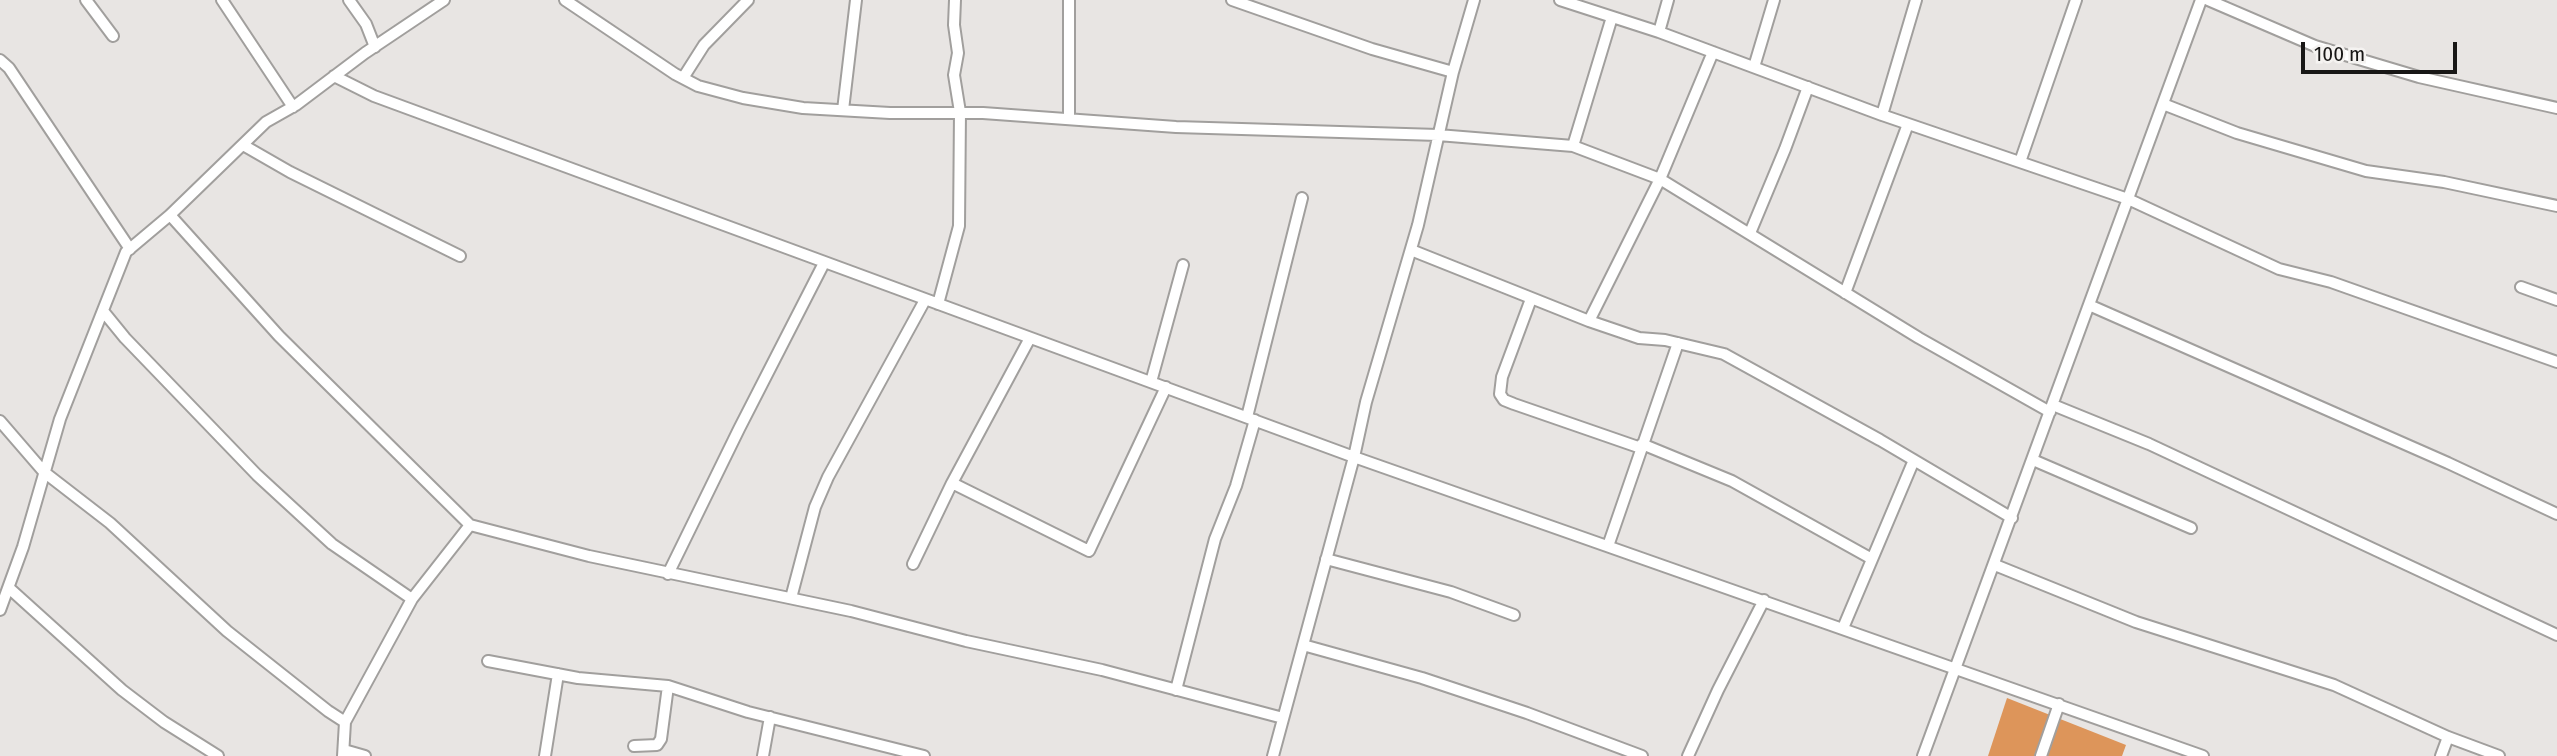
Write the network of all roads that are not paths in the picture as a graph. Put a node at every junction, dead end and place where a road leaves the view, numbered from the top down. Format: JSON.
{"nodes":[{"id":1,"x":86,"y":0,"type":"edge"},
{"id":2,"x":222,"y":0,"type":"edge"},
{"id":3,"x":349,"y":0,"type":"edge"},
{"id":4,"x":444,"y":0,"type":"edge"},
{"id":5,"x":565,"y":0,"type":"edge"},
{"id":6,"x":748,"y":0,"type":"edge"},
{"id":7,"x":856,"y":0,"type":"edge"},
{"id":8,"x":956,"y":0,"type":"edge"},
{"id":9,"x":1069,"y":0,"type":"edge"},
{"id":10,"x":1232,"y":0,"type":"edge"},
{"id":11,"x":1474,"y":0,"type":"edge"},
{"id":12,"x":1560,"y":0,"type":"edge"},
{"id":13,"x":1668,"y":0,"type":"edge"},
{"id":14,"x":1774,"y":0,"type":"edge"},
{"id":15,"x":1916,"y":0,"type":"edge"},
{"id":16,"x":2076,"y":0,"type":"edge"},
{"id":17,"x":2200,"y":1,"type":"edge"},
{"id":18,"x":1612,"y":17,"type":"junction"},
{"id":19,"x":1659,"y":32,"type":"junction"},
{"id":20,"x":113,"y":36,"type":"dead end"},
{"id":21,"x":375,"y":47,"type":"junction"},
{"id":22,"x":1713,"y":52,"type":"junction"},
{"id":23,"x":0,"y":60,"type":"edge"},
{"id":24,"x":1754,"y":67,"type":"junction"},
{"id":25,"x":1454,"y":72,"type":"junction"},
{"id":26,"x":334,"y":76,"type":"junction"},
{"id":27,"x":683,"y":78,"type":"junction"},
{"id":28,"x":1808,"y":87,"type":"junction"},
{"id":29,"x":2163,"y":104,"type":"junction"},
{"id":30,"x":293,"y":107,"type":"junction"},
{"id":31,"x":2557,"y":108,"type":"edge"},
{"id":32,"x":843,"y":110,"type":"junction"},
{"id":33,"x":960,"y":112,"type":"junction"},
{"id":34,"x":1882,"y":115,"type":"junction"},
{"id":35,"x":1069,"y":119,"type":"junction"},
{"id":36,"x":1908,"y":124,"type":"junction"},
{"id":37,"x":1438,"y":135,"type":"junction"},
{"id":38,"x":243,"y":145,"type":"junction"},
{"id":39,"x":1573,"y":146,"type":"junction"},
{"id":40,"x":2020,"y":162,"type":"junction"},
{"id":41,"x":1660,"y":179,"type":"junction"},
{"id":42,"x":1301,"y":198,"type":"dead end"},
{"id":43,"x":2128,"y":199,"type":"junction"},
{"id":44,"x":2557,"y":206,"type":"edge"},
{"id":45,"x":170,"y":215,"type":"junction"},
{"id":46,"x":1750,"y":233,"type":"junction"},
{"id":47,"x":130,"y":249,"type":"junction"},
{"id":48,"x":1411,"y":250,"type":"junction"},
{"id":49,"x":460,"y":256,"type":"dead end"},
{"id":50,"x":824,"y":263,"type":"junction"},
{"id":51,"x":1183,"y":265,"type":"dead end"},
{"id":52,"x":2521,"y":287,"type":"dead end"},
{"id":53,"x":1845,"y":292,"type":"junction"},
{"id":54,"x":1531,"y":299,"type":"junction"},
{"id":55,"x":925,"y":300,"type":"junction"},
{"id":56,"x":2557,"y":300,"type":"edge"},
{"id":57,"x":938,"y":304,"type":"junction"},
{"id":58,"x":2089,"y":305,"type":"junction"},
{"id":59,"x":103,"y":311,"type":"junction"},
{"id":60,"x":1589,"y":321,"type":"junction"},
{"id":61,"x":1030,"y":338,"type":"junction"},
{"id":62,"x":1678,"y":343,"type":"junction"},
{"id":63,"x":2557,"y":362,"type":"edge"},
{"id":64,"x":1151,"y":382,"type":"junction"},
{"id":65,"x":1166,"y":387,"type":"junction"},
{"id":66,"x":2052,"y":408,"type":"junction"},
{"id":67,"x":1251,"y":418,"type":"junction"},
{"id":68,"x":0,"y":421,"type":"edge"},
{"id":69,"x":1641,"y":446,"type":"junction"},
{"id":70,"x":1354,"y":457,"type":"junction"},
{"id":71,"x":1914,"y":460,"type":"junction"},
{"id":72,"x":2033,"y":460,"type":"junction"},
{"id":73,"x":44,"y":472,"type":"junction"},
{"id":74,"x":952,"y":482,"type":"junction"},
{"id":75,"x":2557,"y":514,"type":"edge"},
{"id":76,"x":2012,"y":519,"type":"junction"},
{"id":77,"x":470,"y":525,"type":"junction"},
{"id":78,"x":2191,"y":528,"type":"dead end"},
{"id":79,"x":1608,"y":546,"type":"junction"},
{"id":80,"x":1326,"y":559,"type":"junction"},
{"id":81,"x":1872,"y":559,"type":"junction"},
{"id":82,"x":913,"y":564,"type":"dead end"},
{"id":83,"x":1994,"y":565,"type":"junction"},
{"id":84,"x":668,"y":574,"type":"junction"},
{"id":85,"x":5,"y":594,"type":"edge"},
{"id":86,"x":791,"y":598,"type":"junction"},
{"id":87,"x":412,"y":599,"type":"junction"},
{"id":88,"x":1764,"y":600,"type":"junction"},
{"id":89,"x":0,"y":610,"type":"edge"},
{"id":90,"x":1514,"y":615,"type":"dead end"},
{"id":91,"x":1843,"y":628,"type":"junction"},
{"id":92,"x":2557,"y":635,"type":"edge"},
{"id":93,"x":1303,"y":645,"type":"junction"},
{"id":94,"x":488,"y":661,"type":"dead end"},
{"id":95,"x":1956,"y":667,"type":"junction"},
{"id":96,"x":558,"y":674,"type":"junction"},
{"id":97,"x":668,"y":685,"type":"junction"},
{"id":98,"x":1176,"y":690,"type":"junction"},
{"id":99,"x":2059,"y":704,"type":"junction"},
{"id":100,"x":770,"y":717,"type":"junction"},
{"id":101,"x":1283,"y":718,"type":"junction"},
{"id":102,"x":345,"y":722,"type":"junction"},
{"id":103,"x":2448,"y":737,"type":"junction"},
{"id":104,"x":634,"y":746,"type":"dead end"},
{"id":105,"x":344,"y":753,"type":"edge"},
{"id":106,"x":218,"y":756,"type":"edge"},
{"id":107,"x":365,"y":756,"type":"edge"},
{"id":108,"x":545,"y":756,"type":"edge"},
{"id":109,"x":763,"y":756,"type":"edge"},
{"id":110,"x":924,"y":756,"type":"edge"},
{"id":111,"x":1273,"y":756,"type":"edge"},
{"id":112,"x":1642,"y":756,"type":"edge"},
{"id":113,"x":1688,"y":756,"type":"edge"},
{"id":114,"x":1923,"y":756,"type":"edge"},
{"id":115,"x":2041,"y":756,"type":"edge"},
{"id":116,"x":2203,"y":756,"type":"edge"},
{"id":117,"x":2441,"y":756,"type":"edge"},
{"id":118,"x":2499,"y":756,"type":"edge"}],
"edges":[{"from":1,"to":20,"type":"street"},
{"from":2,"to":30,"type":"street"},
{"from":3,"to":21,"type":"street"},
{"from":4,"to":21,"type":"street"},
{"from":5,"to":27,"type":"street"},
{"from":6,"to":27,"type":"street"},
{"from":7,"to":32,"type":"street"},
{"from":8,"to":33,"type":"street"},
{"from":9,"to":35,"type":"street"},
{"from":10,"to":25,"type":"street"},
{"from":11,"to":25,"type":"street"},
{"from":12,"to":18,"type":"street"},
{"from":13,"to":19,"type":"street"},
{"from":14,"to":24,"type":"street"},
{"from":15,"to":34,"type":"street"},
{"from":16,"to":40,"type":"street"},
{"from":17,"to":29,"type":"street"},
{"from":17,"to":31,"type":"street"},
{"from":18,"to":19,"type":"street"},
{"from":18,"to":39,"type":"street"},
{"from":19,"to":22,"type":"street"},
{"from":21,"to":26,"type":"street"},
{"from":22,"to":24,"type":"street"},
{"from":22,"to":41,"type":"street"},
{"from":23,"to":47,"type":"street"},
{"from":24,"to":28,"type":"street"},
{"from":25,"to":37,"type":"street"},
{"from":26,"to":30,"type":"street"},
{"from":26,"to":50,"type":"street"},
{"from":27,"to":32,"type":"street"},
{"from":28,"to":34,"type":"street"},
{"from":28,"to":46,"type":"street"},
{"from":29,"to":43,"type":"street"},
{"from":29,"to":44,"type":"street"},
{"from":30,"to":38,"type":"street"},
{"from":32,"to":33,"type":"street"},
{"from":33,"to":35,"type":"street"},
{"from":33,"to":57,"type":"street"},
{"from":34,"to":36,"type":"street"},
{"from":35,"to":37,"type":"street"},
{"from":36,"to":40,"type":"street"},
{"from":36,"to":53,"type":"street"},
{"from":37,"to":39,"type":"street"},
{"from":37,"to":48,"type":"street"},
{"from":38,"to":45,"type":"street"},
{"from":38,"to":49,"type":"street"},
{"from":39,"to":41,"type":"street"},
{"from":40,"to":43,"type":"street"},
{"from":41,"to":46,"type":"street"},
{"from":41,"to":60,"type":"street"},
{"from":42,"to":67,"type":"street"},
{"from":43,"to":58,"type":"street"},
{"from":43,"to":63,"type":"street"},
{"from":45,"to":47,"type":"street"},
{"from":45,"to":77,"type":"street"},
{"from":46,"to":53,"type":"street"},
{"from":47,"to":59,"type":"street"},
{"from":48,"to":54,"type":"street"},
{"from":48,"to":70,"type":"street"},
{"from":50,"to":55,"type":"street"},
{"from":50,"to":84,"type":"street"},
{"from":51,"to":64,"type":"street"},
{"from":52,"to":56,"type":"street"},
{"from":53,"to":66,"type":"street"},
{"from":54,"to":60,"type":"street"},
{"from":54,"to":69,"type":"street"},
{"from":55,"to":57,"type":"street"},
{"from":55,"to":86,"type":"street"},
{"from":57,"to":61,"type":"street"},
{"from":58,"to":66,"type":"street"},
{"from":58,"to":75,"type":"street"},
{"from":59,"to":73,"type":"street"},
{"from":59,"to":87,"type":"street"},
{"from":60,"to":62,"type":"street"},
{"from":61,"to":64,"type":"street"},
{"from":61,"to":74,"type":"street"},
{"from":62,"to":69,"type":"street"},
{"from":62,"to":71,"type":"street"},
{"from":64,"to":65,"type":"street"},
{"from":65,"to":67,"type":"street"},
{"from":65,"to":74,"type":"street"},
{"from":66,"to":72,"type":"street"},
{"from":66,"to":92,"type":"street"},
{"from":67,"to":70,"type":"street"},
{"from":67,"to":98,"type":"street"},
{"from":68,"to":73,"type":"street"},
{"from":69,"to":79,"type":"street"},
{"from":69,"to":81,"type":"street"},
{"from":70,"to":79,"type":"street"},
{"from":70,"to":80,"type":"street"},
{"from":71,"to":76,"type":"street"},
{"from":71,"to":81,"type":"street"},
{"from":72,"to":76,"type":"street"},
{"from":72,"to":78,"type":"street"},
{"from":73,"to":85,"type":"street"},
{"from":73,"to":102,"type":"street"},
{"from":74,"to":82,"type":"street"},
{"from":76,"to":83,"type":"street"},
{"from":77,"to":84,"type":"street"},
{"from":77,"to":87,"type":"street"},
{"from":79,"to":88,"type":"street"},
{"from":80,"to":90,"type":"street"},
{"from":80,"to":93,"type":"street"},
{"from":81,"to":91,"type":"street"},
{"from":83,"to":95,"type":"street"},
{"from":83,"to":103,"type":"street"},
{"from":84,"to":86,"type":"street"},
{"from":85,"to":89,"type":"street"},
{"from":85,"to":106,"type":"street"},
{"from":86,"to":98,"type":"street"},
{"from":87,"to":102,"type":"street"},
{"from":88,"to":91,"type":"street"},
{"from":88,"to":113,"type":"street"},
{"from":91,"to":95,"type":"street"},
{"from":93,"to":101,"type":"street"},
{"from":93,"to":112,"type":"street"},
{"from":94,"to":96,"type":"street"},
{"from":95,"to":99,"type":"street"},
{"from":95,"to":114,"type":"street"},
{"from":96,"to":97,"type":"street"},
{"from":96,"to":108,"type":"street"},
{"from":97,"to":100,"type":"street"},
{"from":97,"to":104,"type":"street"},
{"from":98,"to":101,"type":"street"},
{"from":99,"to":115,"type":"street"},
{"from":99,"to":116,"type":"street"},
{"from":100,"to":109,"type":"street"},
{"from":100,"to":110,"type":"street"},
{"from":101,"to":111,"type":"street"},
{"from":102,"to":105,"type":"street"},
{"from":103,"to":117,"type":"street"},
{"from":103,"to":118,"type":"street"},
{"from":105,"to":107,"type":"street"}]}
